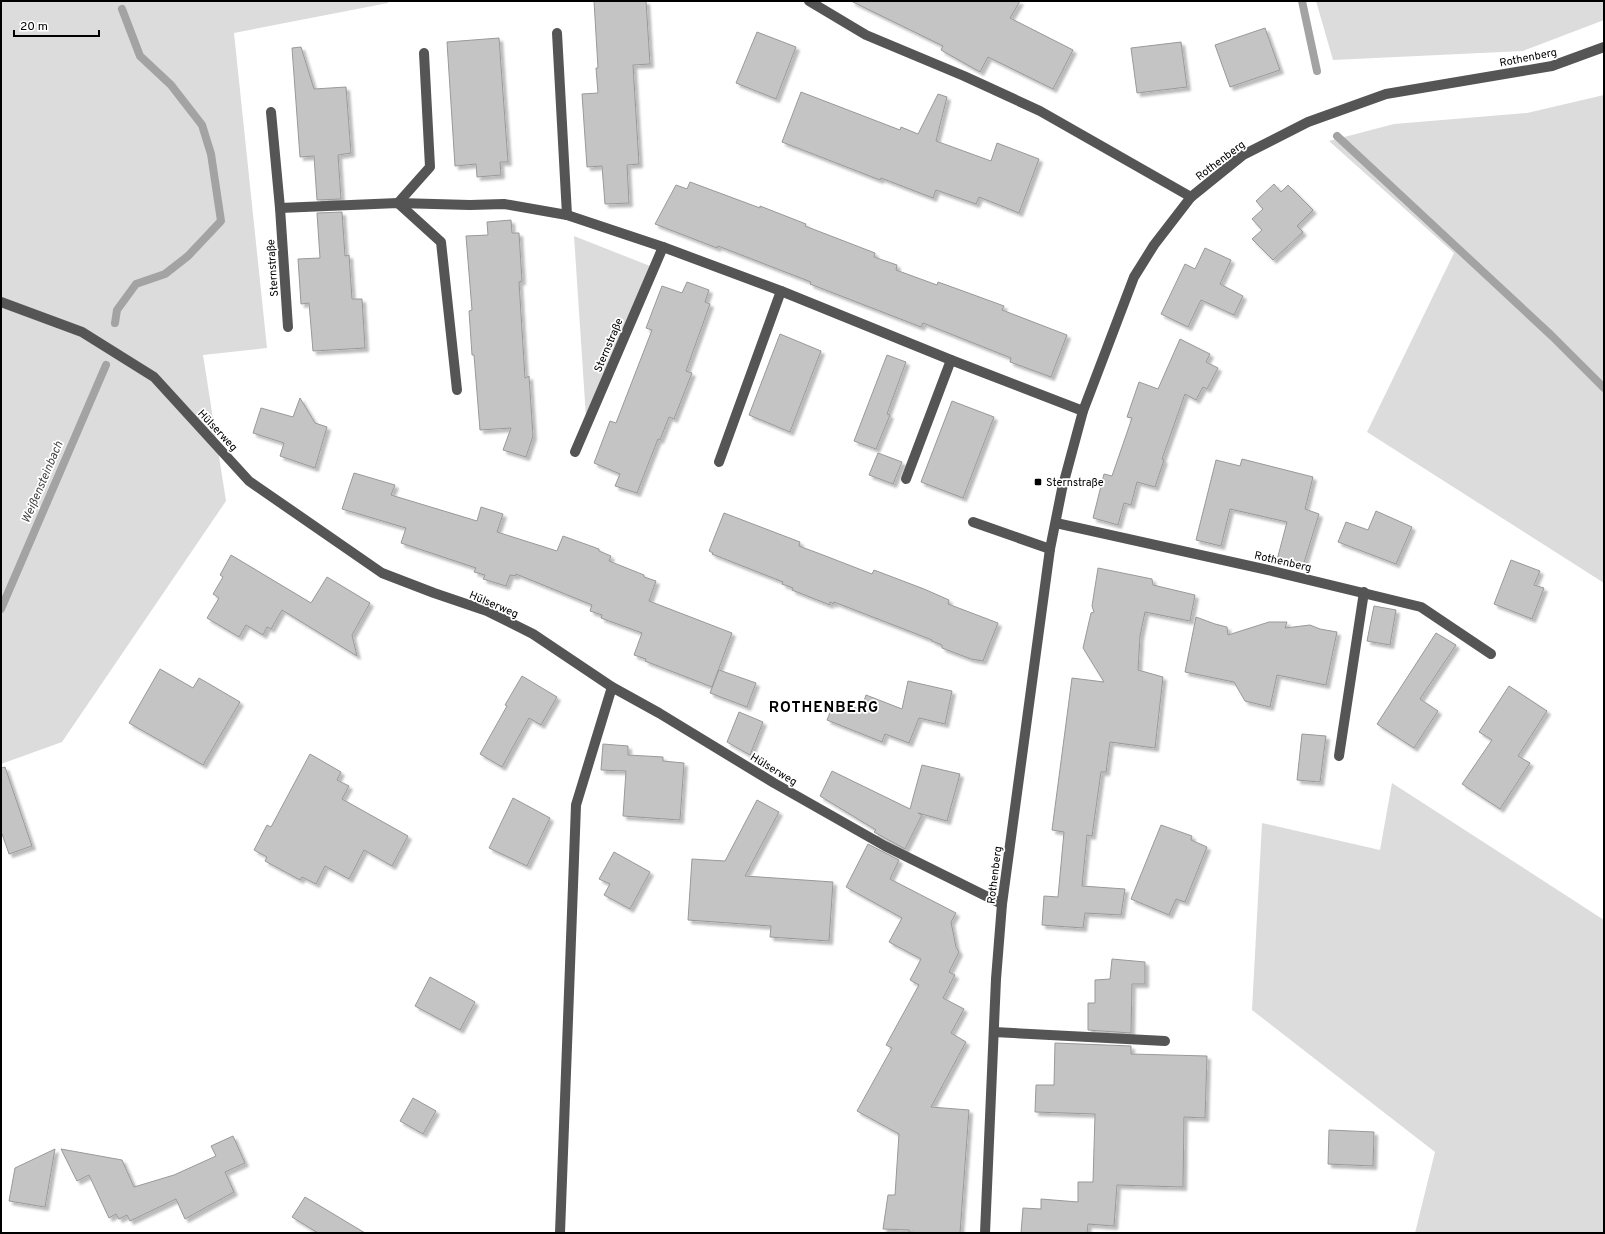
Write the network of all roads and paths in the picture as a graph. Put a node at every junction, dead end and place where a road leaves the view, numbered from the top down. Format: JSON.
{"nodes":[{"id":1,"x":809,"y":1,"type":"edge"},
{"id":2,"x":557,"y":33,"type":"dead end"},
{"id":3,"x":1604,"y":47,"type":"edge"},
{"id":4,"x":424,"y":53,"type":"dead end"},
{"id":5,"x":271,"y":112,"type":"dead end"},
{"id":6,"x":1191,"y":197,"type":"junction"},
{"id":7,"x":398,"y":203,"type":"junction"},
{"id":8,"x":280,"y":208,"type":"junction"},
{"id":9,"x":567,"y":215,"type":"junction"},
{"id":10,"x":663,"y":247,"type":"junction"},
{"id":11,"x":781,"y":291,"type":"junction"},
{"id":12,"x":1,"y":302,"type":"edge"},
{"id":13,"x":288,"y":327,"type":"dead end"},
{"id":14,"x":951,"y":360,"type":"junction"},
{"id":15,"x":457,"y":390,"type":"dead end"},
{"id":16,"x":1083,"y":411,"type":"junction"},
{"id":17,"x":575,"y":452,"type":"dead end"},
{"id":18,"x":719,"y":462,"type":"dead end"},
{"id":19,"x":906,"y":479,"type":"dead end"},
{"id":20,"x":973,"y":522,"type":"dead end"},
{"id":21,"x":1056,"y":523,"type":"junction"},
{"id":22,"x":1050,"y":549,"type":"junction"},
{"id":23,"x":1364,"y":592,"type":"junction"},
{"id":24,"x":1491,"y":654,"type":"dead end"},
{"id":25,"x":612,"y":687,"type":"junction"},
{"id":26,"x":1340,"y":756,"type":"dead end"},
{"id":27,"x":1002,"y":904,"type":"junction"},
{"id":28,"x":994,"y":1032,"type":"junction"},
{"id":29,"x":1165,"y":1041,"type":"dead end"},
{"id":30,"x":560,"y":1233,"type":"edge"},
{"id":31,"x":986,"y":1233,"type":"edge"}],
"edges":[{"from":1,"to":6,"type":"street"},
{"from":2,"to":9,"type":"street"},
{"from":3,"to":6,"type":"street","name":"Rothenberg"},
{"from":4,"to":7,"type":"street"},
{"from":5,"to":8,"type":"street","name":"Sternstraße"},
{"from":6,"to":16,"type":"street","name":"Rothenberg"},
{"from":7,"to":8,"type":"street"},
{"from":7,"to":9,"type":"street"},
{"from":7,"to":15,"type":"street"},
{"from":8,"to":13,"type":"street","name":"Sternstraße"},
{"from":9,"to":10,"type":"street"},
{"from":10,"to":11,"type":"street"},
{"from":10,"to":17,"type":"street","name":"Sternstraße"},
{"from":11,"to":14,"type":"street"},
{"from":11,"to":18,"type":"street"},
{"from":12,"to":25,"type":"street","name":"Hülserweg"},
{"from":14,"to":16,"type":"street"},
{"from":14,"to":19,"type":"street"},
{"from":16,"to":21,"type":"street","name":"Rothenberg"},
{"from":20,"to":22,"type":"street"},
{"from":21,"to":22,"type":"street","name":"Rothenberg"},
{"from":21,"to":23,"type":"street","name":"Rothenberg"},
{"from":22,"to":27,"type":"street","name":"Rothenberg"},
{"from":23,"to":24,"type":"street","name":"Rothenberg"},
{"from":23,"to":26,"type":"street"},
{"from":25,"to":27,"type":"street","name":"Hülserweg"},
{"from":25,"to":30,"type":"street"},
{"from":27,"to":28,"type":"street","name":"Rothenberg"},
{"from":28,"to":29,"type":"street"},
{"from":28,"to":31,"type":"street","name":"Rothenberg"}]}
